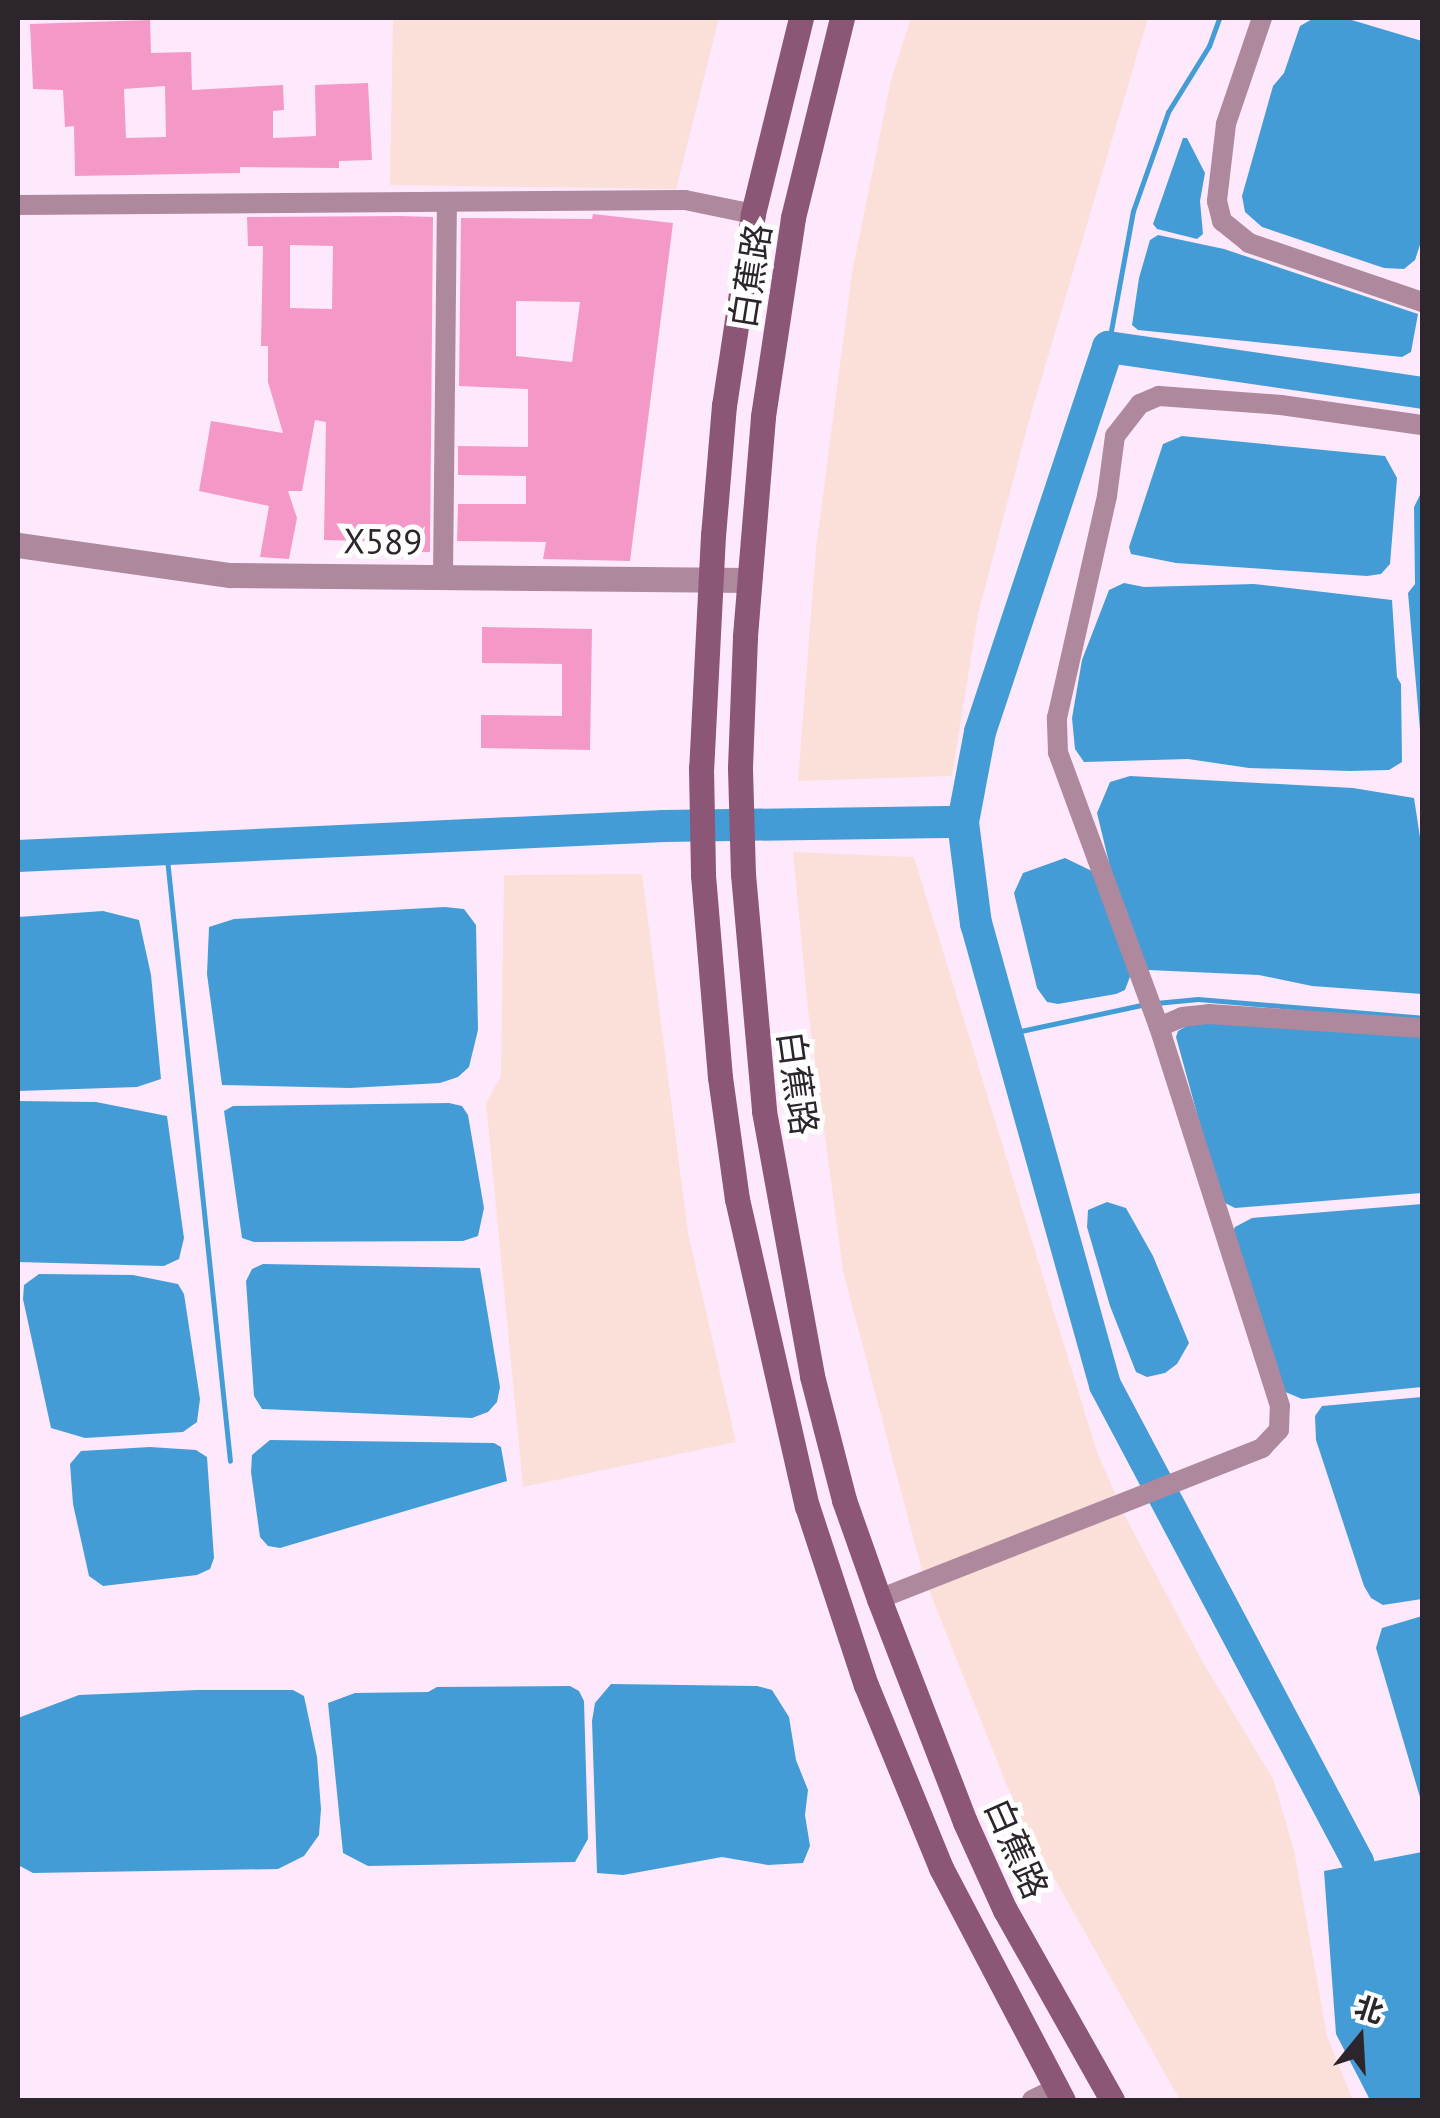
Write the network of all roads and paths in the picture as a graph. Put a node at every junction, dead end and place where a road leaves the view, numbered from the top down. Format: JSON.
{"nodes":[{"id":1,"x":801,"y":18,"type":"edge"},
{"id":2,"x":842,"y":18,"type":"edge"},
{"id":3,"x":1262,"y":18,"type":"edge"},
{"id":4,"x":447,"y":202,"type":"junction"},
{"id":5,"x":18,"y":205,"type":"edge"},
{"id":6,"x":753,"y":214,"type":"junction"},
{"id":7,"x":1422,"y":302,"type":"edge"},
{"id":8,"x":1422,"y":426,"type":"edge"},
{"id":9,"x":18,"y":545,"type":"edge"},
{"id":10,"x":443,"y":577,"type":"junction"},
{"id":11,"x":711,"y":579,"type":"junction"},
{"id":12,"x":750,"y":580,"type":"junction"},
{"id":13,"x":1157,"y":1021,"type":"junction"},
{"id":14,"x":1422,"y":1028,"type":"edge"},
{"id":15,"x":879,"y":1599,"type":"junction"},
{"id":16,"x":1050,"y":2096,"type":"edge"},
{"id":17,"x":1112,"y":2100,"type":"edge"}],
"edges":[{"from":1,"to":6,"type":"main road","name":"白蕉路"},
{"from":2,"to":12,"type":"main road","name":"白蕉路"},
{"from":3,"to":7,"type":"street"},
{"from":4,"to":5,"type":"street"},
{"from":4,"to":6,"type":"street"},
{"from":4,"to":10,"type":"street"},
{"from":6,"to":11,"type":"main road","name":"白蕉路"},
{"from":8,"to":13,"type":"street"},
{"from":9,"to":10,"type":"street","name":"X589","number":"X589"},
{"from":10,"to":11,"type":"street","name":"X589","number":"X589"},
{"from":11,"to":12,"type":"street","name":"X589","number":"X589"},
{"from":11,"to":16,"type":"main road","name":"白蕉路"},
{"from":12,"to":15,"type":"main road","name":"白蕉路"},
{"from":13,"to":14,"type":"street"},
{"from":13,"to":15,"type":"street"},
{"from":15,"to":17,"type":"main road","name":"白蕉路"}]}
